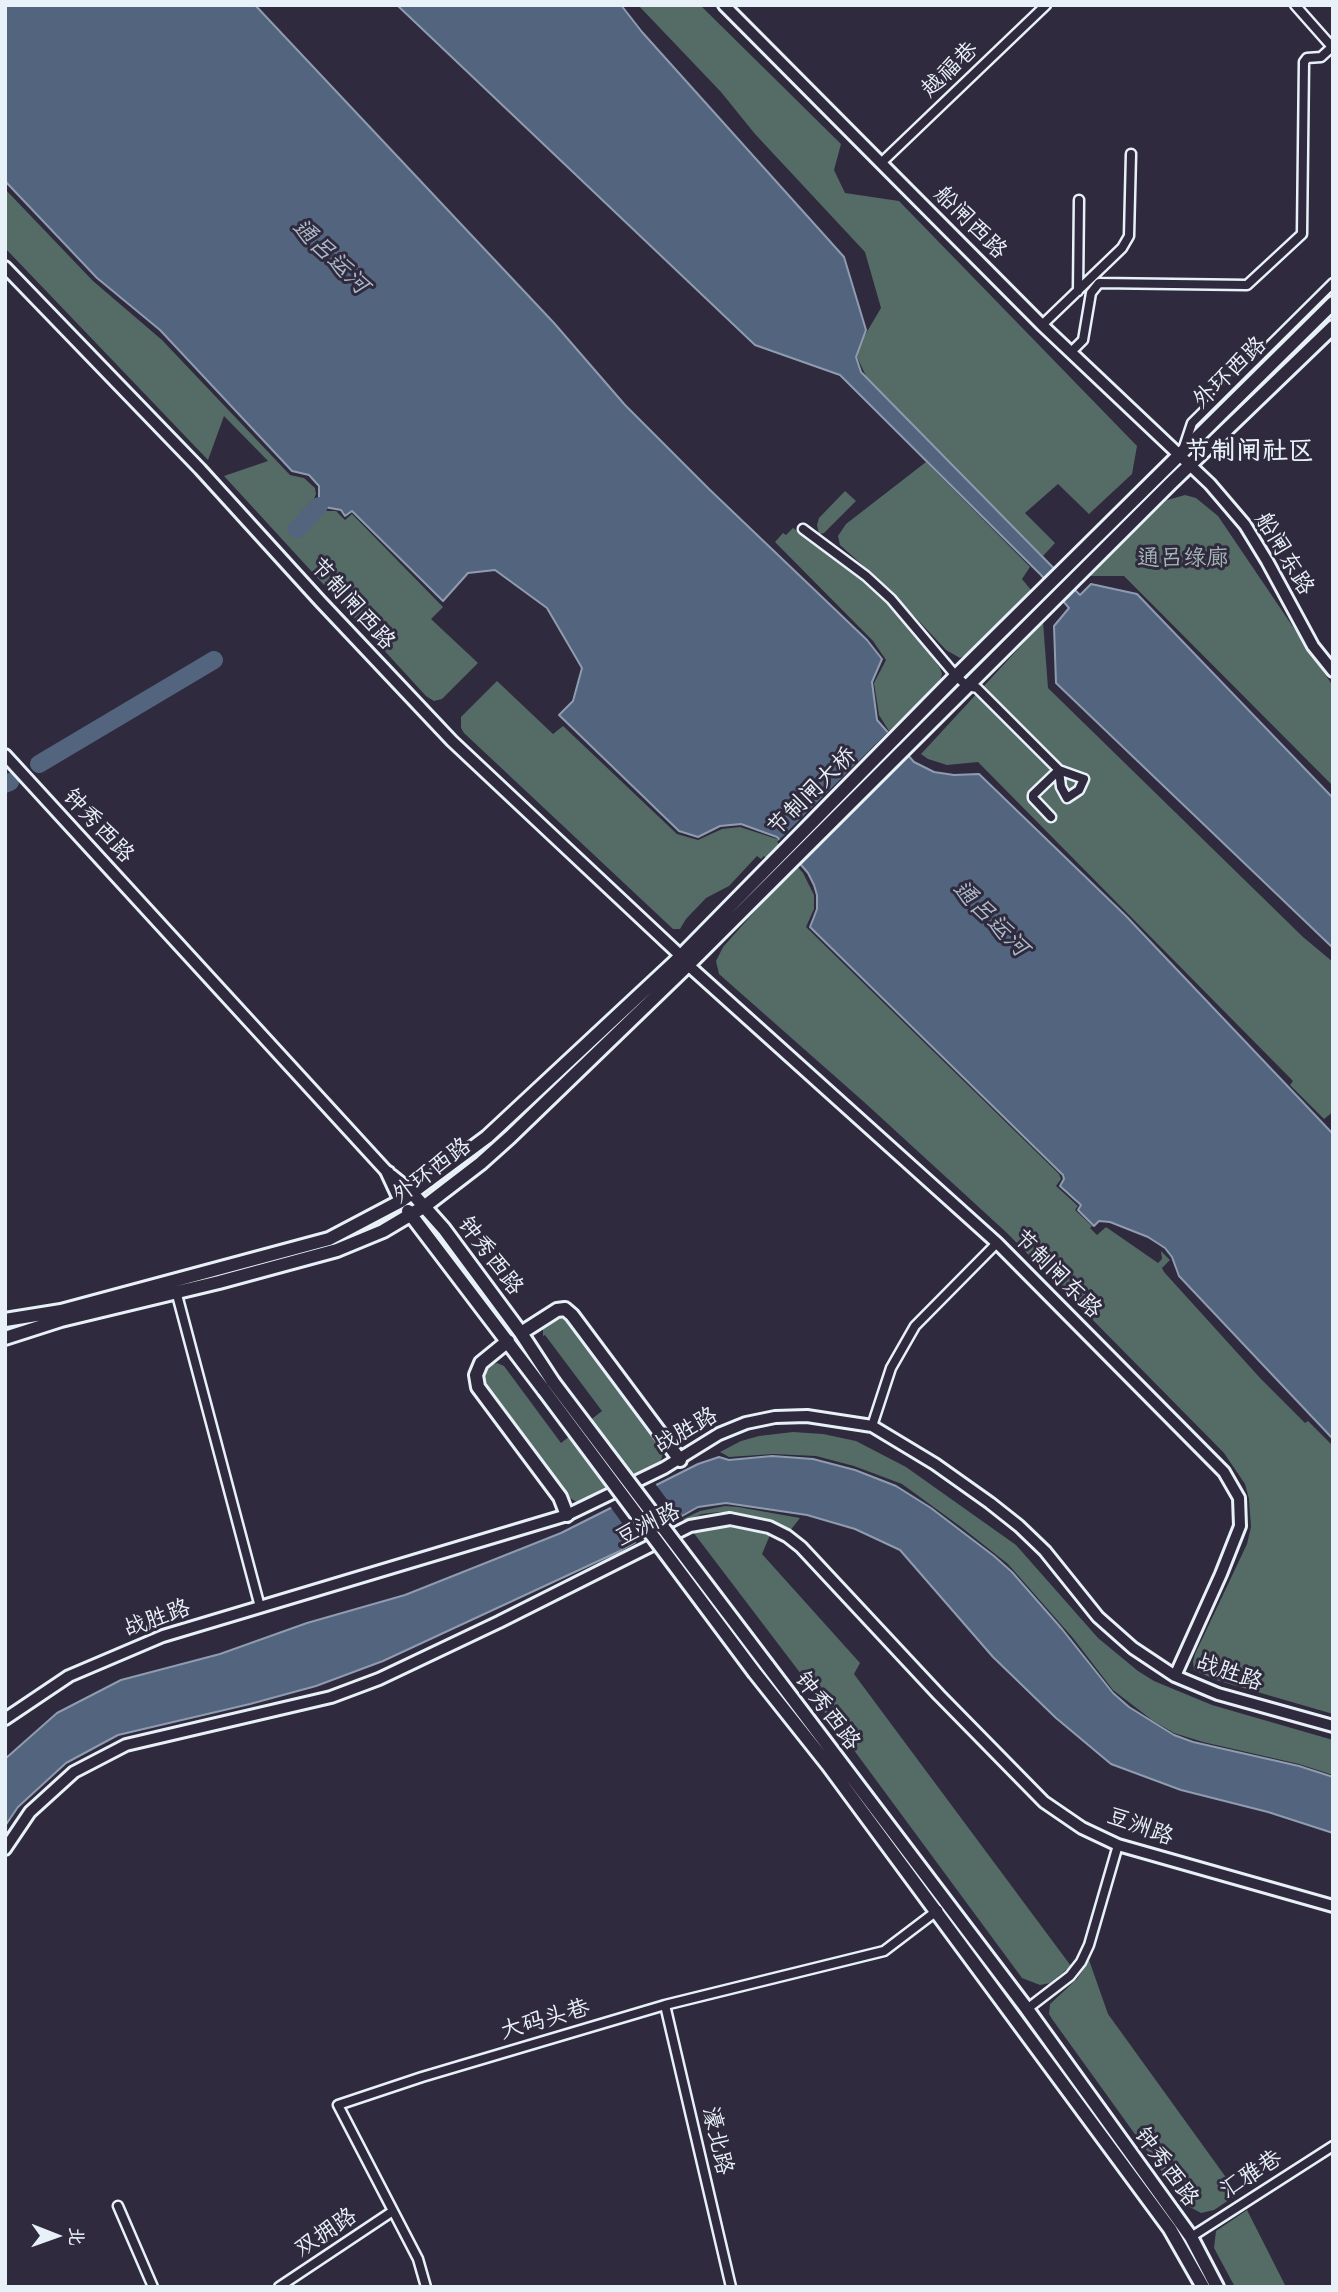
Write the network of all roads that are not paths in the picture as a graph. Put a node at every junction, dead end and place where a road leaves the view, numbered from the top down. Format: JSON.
{"nodes":[{"id":1,"x":724,"y":5,"type":"edge"},
{"id":2,"x":1046,"y":5,"type":"edge"},
{"id":3,"x":1295,"y":5,"type":"edge"},
{"id":4,"x":1332,"y":48,"type":"edge"},
{"id":5,"x":1130,"y":155,"type":"dead end"},
{"id":6,"x":881,"y":163,"type":"junction"},
{"id":7,"x":1079,"y":200,"type":"dead end"},
{"id":8,"x":5,"y":267,"type":"edge"},
{"id":9,"x":1333,"y":283,"type":"edge"},
{"id":10,"x":1077,"y":291,"type":"junction"},
{"id":11,"x":1333,"y":303,"type":"edge"},
{"id":12,"x":1042,"y":325,"type":"junction"},
{"id":13,"x":1333,"y":327,"type":"edge"},
{"id":14,"x":1071,"y":352,"type":"junction"},
{"id":15,"x":1180,"y":452,"type":"junction"},
{"id":16,"x":1191,"y":466,"type":"junction"},
{"id":17,"x":803,"y":529,"type":"dead end"},
{"id":18,"x":1333,"y":671,"type":"edge"},
{"id":19,"x":956,"y":676,"type":"junction"},
{"id":20,"x":967,"y":686,"type":"junction"},
{"id":21,"x":5,"y":755,"type":"edge"},
{"id":22,"x":1051,"y":817,"type":"dead end"},
{"id":23,"x":739,"y":904,"type":"junction"},
{"id":24,"x":684,"y":960,"type":"junction"},
{"id":25,"x":388,"y":1173,"type":"joint"},
{"id":26,"x":407,"y":1197,"type":"junction"},
{"id":27,"x":425,"y":1206,"type":"junction"},
{"id":28,"x":411,"y":1215,"type":"junction"},
{"id":29,"x":997,"y":1243,"type":"junction"},
{"id":30,"x":176,"y":1291,"type":"junction"},
{"id":31,"x":61,"y":1315,"type":"junction"},
{"id":32,"x":5,"y":1320,"type":"edge"},
{"id":33,"x":5,"y":1325,"type":"edge"},
{"id":34,"x":5,"y":1333,"type":"edge"},
{"id":35,"x":521,"y":1333,"type":"junction"},
{"id":36,"x":5,"y":1338,"type":"edge"},
{"id":37,"x":508,"y":1341,"type":"junction"},
{"id":38,"x":548,"y":1386,"type":"junction"},
{"id":39,"x":872,"y":1426,"type":"junction"},
{"id":40,"x":680,"y":1460,"type":"junction"},
{"id":41,"x":567,"y":1515,"type":"junction"},
{"id":42,"x":260,"y":1607,"type":"junction"},
{"id":43,"x":1175,"y":1676,"type":"junction"},
{"id":44,"x":5,"y":1719,"type":"edge"},
{"id":45,"x":1333,"y":1726,"type":"edge"},
{"id":46,"x":1118,"y":1845,"type":"junction"},
{"id":47,"x":5,"y":1849,"type":"edge"},
{"id":48,"x":1333,"y":1906,"type":"edge"},
{"id":49,"x":942,"y":1907,"type":"junction"},
{"id":50,"x":665,"y":2005,"type":"junction"},
{"id":51,"x":1027,"y":2009,"type":"junction"},
{"id":52,"x":1333,"y":2146,"type":"edge"},
{"id":53,"x":118,"y":2206,"type":"dead end"},
{"id":54,"x":393,"y":2211,"type":"junction"},
{"id":55,"x":1191,"y":2237,"type":"junction"},
{"id":56,"x":153,"y":2287,"type":"edge"},
{"id":57,"x":279,"y":2287,"type":"edge"},
{"id":58,"x":426,"y":2287,"type":"edge"},
{"id":59,"x":731,"y":2287,"type":"edge"},
{"id":60,"x":1203,"y":2287,"type":"edge"},
{"id":61,"x":1217,"y":2287,"type":"edge"}],
"edges":[{"from":1,"to":6,"type":"street","name":"船闸西路"},
{"from":2,"to":6,"type":"street","name":"越福巷"},
{"from":3,"to":4,"type":"street"},
{"from":4,"to":14,"type":"street"},
{"from":5,"to":10,"type":"street"},
{"from":6,"to":12,"type":"street","name":"船闸西路"},
{"from":7,"to":10,"type":"street"},
{"from":8,"to":24,"type":"street","name":"节制闸西路"},
{"from":9,"to":15,"type":"street"},
{"from":10,"to":12,"type":"street"},
{"from":11,"to":15,"type":"main road","name":"外环西路"},
{"from":12,"to":14,"type":"street","name":"船闸西路"},
{"from":13,"to":16,"type":"main road","name":"外环西路"},
{"from":14,"to":15,"type":"street","name":"船闸西路"},
{"from":15,"to":16,"type":"street","name":"船闸西路"},
{"from":15,"to":19,"type":"main road","name":"外环西路"},
{"from":16,"to":18,"type":"street","name":"船闸东路"},
{"from":16,"to":20,"type":"main road","name":"外环西路"},
{"from":17,"to":19,"type":"street"},
{"from":19,"to":20,"type":"street"},
{"from":19,"to":23,"type":"main road","name":"节制闸大桥"},
{"from":20,"to":22,"type":"street"},
{"from":20,"to":23,"type":"main road","name":"节制闸大桥"},
{"from":21,"to":25,"type":"street","name":"钟秀西路"},
{"from":23,"to":24,"type":"main road","name":"外环西路"},
{"from":24,"to":26,"type":"main road","name":"外环西路"},
{"from":24,"to":27,"type":"main road","name":"外环西路"},
{"from":24,"to":29,"type":"street","name":"节制闸东路"},
{"from":25,"to":26,"type":"main road","name":"外环西路"},
{"from":26,"to":27,"type":"main road","name":"钟秀西路"},
{"from":26,"to":28,"type":"main road","name":"钟秀西路"},
{"from":26,"to":31,"type":"main road","name":"外环西路"},
{"from":27,"to":28,"type":"main road","name":"外环西路"},
{"from":27,"to":35,"type":"main road","name":"钟秀西路"},
{"from":28,"to":30,"type":"main road","name":"外环西路"},
{"from":28,"to":37,"type":"main road","name":"钟秀西路"},
{"from":29,"to":39,"type":"street"},
{"from":29,"to":43,"type":"street","name":"节制闸东路"},
{"from":30,"to":31,"type":"main road","name":"外环西路"},
{"from":30,"to":42,"type":"street"},
{"from":31,"to":32,"type":"main road","name":"外环西路"},
{"from":31,"to":33,"type":"main road","name":"外环西路"},
{"from":31,"to":34,"type":"main road","name":"外环西路"},
{"from":31,"to":36,"type":"main road","name":"外环西路"},
{"from":35,"to":38,"type":"main road","name":"钟秀西路"},
{"from":35,"to":40,"type":"main road"},
{"from":37,"to":38,"type":"main road","name":"钟秀西路"},
{"from":37,"to":41,"type":"main road"},
{"from":38,"to":49,"type":"main road","name":"钟秀西路","bridge":true},
{"from":38,"to":49,"type":"main road","name":"钟秀西路","bridge":true},
{"from":39,"to":40,"type":"street","name":"战胜路"},
{"from":39,"to":43,"type":"street","name":"战胜路"},
{"from":40,"to":41,"type":"street","name":"战胜路"},
{"from":41,"to":42,"type":"street","name":"战胜路"},
{"from":42,"to":44,"type":"street","name":"战胜路"},
{"from":43,"to":45,"type":"street","name":"战胜路"},
{"from":46,"to":47,"type":"street","name":"豆洲路"},
{"from":46,"to":48,"type":"street","name":"豆洲路"},
{"from":46,"to":51,"type":"street"},
{"from":49,"to":50,"type":"street","name":"大码头巷"},
{"from":49,"to":51,"type":"main road","name":"钟秀西路"},
{"from":49,"to":60,"type":"main road","name":"钟秀西路"},
{"from":50,"to":54,"type":"street","name":"大码头巷"},
{"from":50,"to":59,"type":"street","name":"濠北路"},
{"from":51,"to":55,"type":"main road","name":"钟秀西路"},
{"from":52,"to":55,"type":"street","name":"汇雅巷"},
{"from":53,"to":56,"type":"street"},
{"from":54,"to":57,"type":"street","name":"双拥路"},
{"from":54,"to":58,"type":"street","name":"大码头巷"},
{"from":55,"to":61,"type":"main road","name":"钟秀西路"}]}
